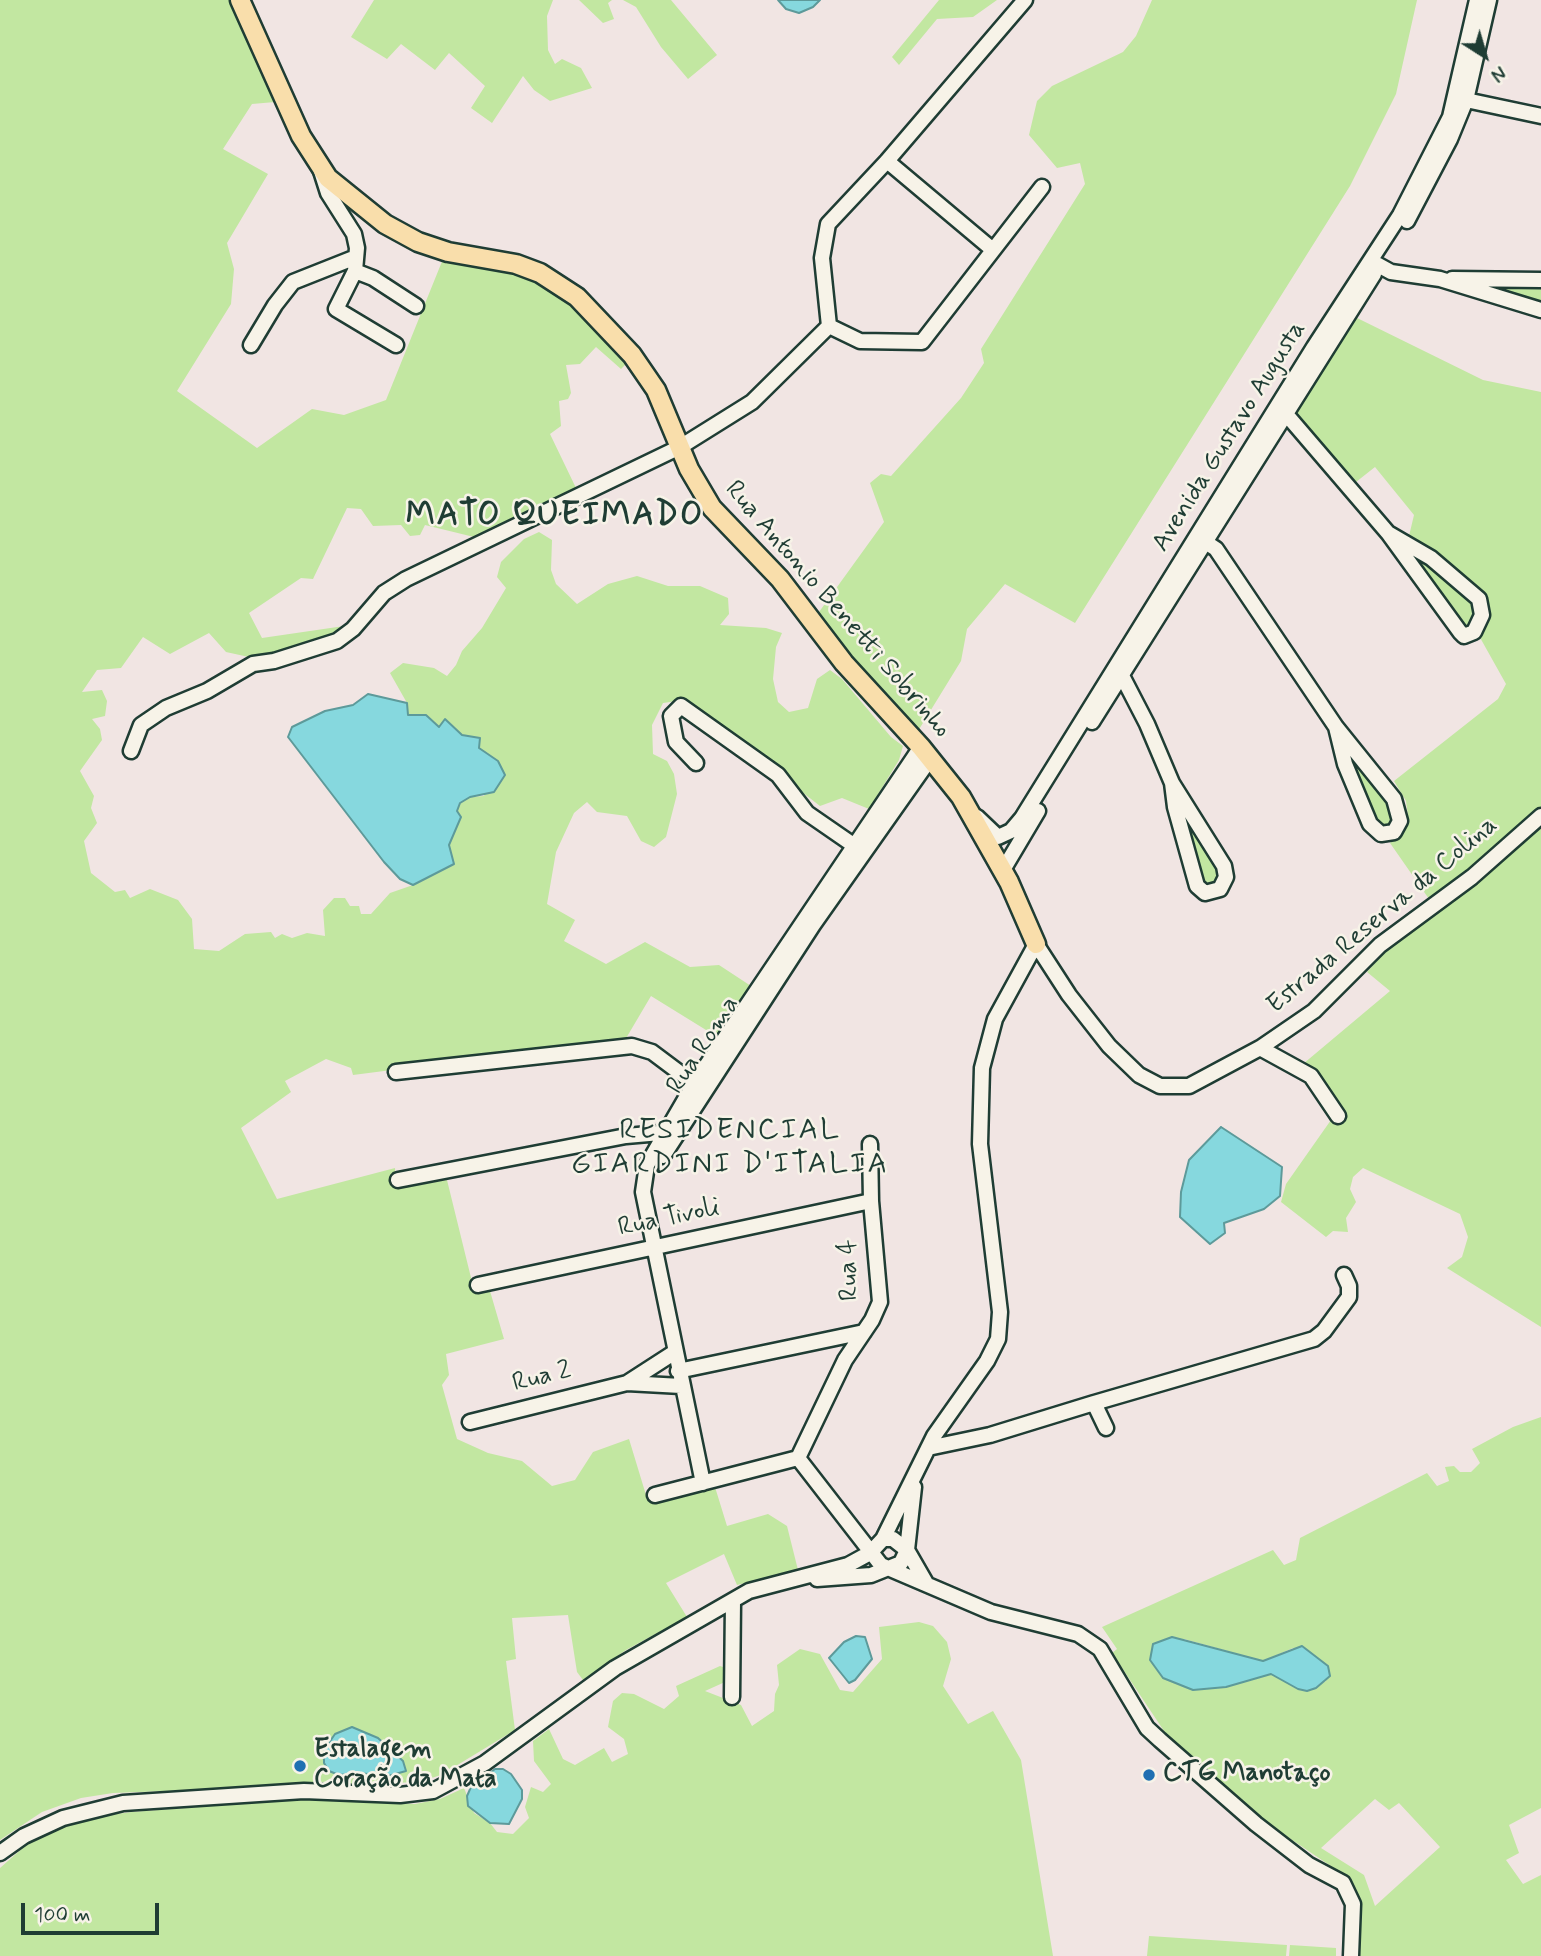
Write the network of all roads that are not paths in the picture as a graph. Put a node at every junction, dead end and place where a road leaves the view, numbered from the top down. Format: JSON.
{"nodes":[{"id":1,"x":240,"y":0,"type":"edge"},
{"id":2,"x":1025,"y":0,"type":"edge"},
{"id":3,"x":1477,"y":0,"type":"edge"},
{"id":4,"x":1489,"y":0,"type":"edge"},
{"id":5,"x":1466,"y":100,"type":"junction"},
{"id":6,"x":1541,"y":116,"type":"edge"},
{"id":7,"x":887,"y":161,"type":"junction"},
{"id":8,"x":319,"y":167,"type":"junction"},
{"id":9,"x":1042,"y":187,"type":"dead end"},
{"id":10,"x":993,"y":250,"type":"junction"},
{"id":11,"x":355,"y":264,"type":"junction"},
{"id":12,"x":1375,"y":264,"type":"junction"},
{"id":13,"x":1440,"y":279,"type":"junction"},
{"id":14,"x":1541,"y":280,"type":"edge"},
{"id":15,"x":416,"y":306,"type":"dead end"},
{"id":16,"x":1541,"y":310,"type":"edge"},
{"id":17,"x":829,"y":326,"type":"junction"},
{"id":18,"x":251,"y":345,"type":"dead end"},
{"id":19,"x":396,"y":345,"type":"dead end"},
{"id":20,"x":1286,"y":414,"type":"junction"},
{"id":21,"x":680,"y":447,"type":"junction"},
{"id":22,"x":1388,"y":533,"type":"junction"},
{"id":23,"x":1202,"y":539,"type":"junction"},
{"id":24,"x":1119,"y":669,"type":"junction"},
{"id":25,"x":1336,"y":727,"type":"junction"},
{"id":26,"x":131,"y":751,"type":"dead end"},
{"id":27,"x":925,"y":753,"type":"junction"},
{"id":28,"x":696,"y":763,"type":"dead end"},
{"id":29,"x":1171,"y":783,"type":"junction"},
{"id":30,"x":966,"y":806,"type":"junction"},
{"id":31,"x":1541,"y":816,"type":"edge"},
{"id":32,"x":858,"y":848,"type":"junction"},
{"id":33,"x":1003,"y":870,"type":"junction"},
{"id":34,"x":1036,"y":944,"type":"junction"},
{"id":35,"x":1260,"y":1048,"type":"junction"},
{"id":36,"x":396,"y":1072,"type":"dead end"},
{"id":37,"x":699,"y":1087,"type":"junction"},
{"id":38,"x":1338,"y":1116,"type":"dead end"},
{"id":39,"x":671,"y":1132,"type":"junction"},
{"id":40,"x":870,"y":1144,"type":"dead end"},
{"id":41,"x":398,"y":1180,"type":"dead end"},
{"id":42,"x":871,"y":1201,"type":"junction"},
{"id":43,"x":654,"y":1247,"type":"junction"},
{"id":44,"x":1344,"y":1275,"type":"dead end"},
{"id":45,"x":478,"y":1285,"type":"dead end"},
{"id":46,"x":863,"y":1332,"type":"junction"},
{"id":47,"x":824,"y":1341,"type":"junction"},
{"id":48,"x":675,"y":1352,"type":"junction"},
{"id":49,"x":845,"y":1360,"type":"junction"},
{"id":50,"x":680,"y":1379,"type":"junction"},
{"id":51,"x":627,"y":1382,"type":"junction"},
{"id":52,"x":1094,"y":1402,"type":"junction"},
{"id":53,"x":470,"y":1422,"type":"dead end"},
{"id":54,"x":1106,"y":1428,"type":"dead end"},
{"id":55,"x":928,"y":1448,"type":"junction"},
{"id":56,"x":797,"y":1458,"type":"junction"},
{"id":57,"x":915,"y":1478,"type":"junction"},
{"id":58,"x":703,"y":1483,"type":"junction"},
{"id":59,"x":655,"y":1495,"type":"dead end"},
{"id":60,"x":883,"y":1539,"type":"junction"},
{"id":61,"x":907,"y":1550,"type":"junction"},
{"id":62,"x":870,"y":1553,"type":"junction"},
{"id":63,"x":889,"y":1570,"type":"junction"},
{"id":64,"x":786,"y":1580,"type":"junction"},
{"id":65,"x":926,"y":1583,"type":"junction"},
{"id":66,"x":733,"y":1601,"type":"junction"},
{"id":67,"x":732,"y":1697,"type":"dead end"},
{"id":68,"x":0,"y":1853,"type":"edge"},
{"id":69,"x":1351,"y":1956,"type":"edge"}],
"edges":[{"from":1,"to":8,"type":"main road","name":"Rua Antonio Benetti Sobrinho"},
{"from":2,"to":7,"type":"street"},
{"from":3,"to":12,"type":"street","name":"Avenida Gustavo Augusta"},
{"from":4,"to":5,"type":"street","name":"Avenida Gustavo Augusta"},
{"from":5,"to":6,"type":"street"},
{"from":5,"to":12,"type":"street","name":"Avenida Gustavo Augusta"},
{"from":7,"to":10,"type":"street"},
{"from":7,"to":17,"type":"street"},
{"from":8,"to":11,"type":"street"},
{"from":8,"to":21,"type":"main road","name":"Rua Antonio Benetti Sobrinho"},
{"from":9,"to":10,"type":"street"},
{"from":10,"to":17,"type":"street"},
{"from":11,"to":15,"type":"street"},
{"from":11,"to":18,"type":"street"},
{"from":11,"to":19,"type":"street"},
{"from":12,"to":13,"type":"street"},
{"from":12,"to":20,"type":"street","name":"Avenida Gustavo Augusta"},
{"from":12,"to":23,"type":"street","name":"Avenida Gustavo Augusta"},
{"from":13,"to":14,"type":"street"},
{"from":13,"to":16,"type":"street"},
{"from":17,"to":21,"type":"street"},
{"from":20,"to":22,"type":"street"},
{"from":20,"to":23,"type":"street","name":"Avenida Gustavo Augusta"},
{"from":21,"to":26,"type":"street"},
{"from":21,"to":27,"type":"main road","name":"Rua Antonio Benetti Sobrinho"},
{"from":22,"to":22,"type":"street"},
{"from":23,"to":24,"type":"street","name":"Avenida Gustavo Augusta"},
{"from":23,"to":25,"type":"street"},
{"from":24,"to":29,"type":"street"},
{"from":24,"to":30,"type":"street","name":"Avenida Gustavo Augusta"},
{"from":24,"to":33,"type":"street","name":"Avenida Gustavo Augusta"},
{"from":25,"to":25,"type":"street"},
{"from":27,"to":30,"type":"main road","name":"Rua Antonio Benetti Sobrinho"},
{"from":27,"to":32,"type":"street","name":"Rua Roma"},
{"from":28,"to":32,"type":"street"},
{"from":29,"to":29,"type":"street"},
{"from":30,"to":33,"type":"main road","name":"Rua Antonio Benetti Sobrinho"},
{"from":31,"to":35,"type":"street","name":"Estrada Reserva da Colina"},
{"from":32,"to":37,"type":"street","name":"Rua Roma"},
{"from":33,"to":34,"type":"main road","name":"Rua Antonio Benetti Sobrinho"},
{"from":34,"to":35,"type":"street","name":"Estrada Reserva da Colina"},
{"from":34,"to":55,"type":"street"},
{"from":35,"to":38,"type":"street"},
{"from":36,"to":37,"type":"street"},
{"from":37,"to":39,"type":"street","name":"Rua Roma"},
{"from":39,"to":41,"type":"street"},
{"from":39,"to":43,"type":"street","name":"Rua Roma"},
{"from":40,"to":42,"type":"street","name":"Rua 4"},
{"from":42,"to":43,"type":"street","name":"Rua Tivoli"},
{"from":42,"to":46,"type":"street","name":"Rua 4"},
{"from":43,"to":45,"type":"street","name":"Rua Tivoli"},
{"from":43,"to":48,"type":"street"},
{"from":44,"to":52,"type":"street"},
{"from":46,"to":47,"type":"street","name":"Rua 2"},
{"from":46,"to":49,"type":"street","name":"Rua 4"},
{"from":47,"to":49,"type":"street"},
{"from":47,"to":50,"type":"street","name":"Rua 2"},
{"from":48,"to":50,"type":"street"},
{"from":48,"to":51,"type":"street","name":"Rua 2"},
{"from":49,"to":56,"type":"street","name":"Rua 4"},
{"from":50,"to":51,"type":"street","name":"Rua 2"},
{"from":50,"to":58,"type":"street"},
{"from":51,"to":53,"type":"street","name":"Rua 2"},
{"from":52,"to":54,"type":"street"},
{"from":52,"to":55,"type":"street"},
{"from":55,"to":57,"type":"street"},
{"from":56,"to":58,"type":"street"},
{"from":56,"to":62,"type":"street"},
{"from":57,"to":60,"type":"street"},
{"from":57,"to":61,"type":"street"},
{"from":58,"to":59,"type":"street"},
{"from":60,"to":61,"type":"street"},
{"from":60,"to":62,"type":"street"},
{"from":61,"to":63,"type":"street"},
{"from":61,"to":65,"type":"street"},
{"from":62,"to":63,"type":"street"},
{"from":62,"to":64,"type":"street"},
{"from":63,"to":64,"type":"street"},
{"from":63,"to":65,"type":"street"},
{"from":64,"to":66,"type":"street"},
{"from":65,"to":69,"type":"street"},
{"from":66,"to":67,"type":"street"},
{"from":66,"to":68,"type":"street"}]}
